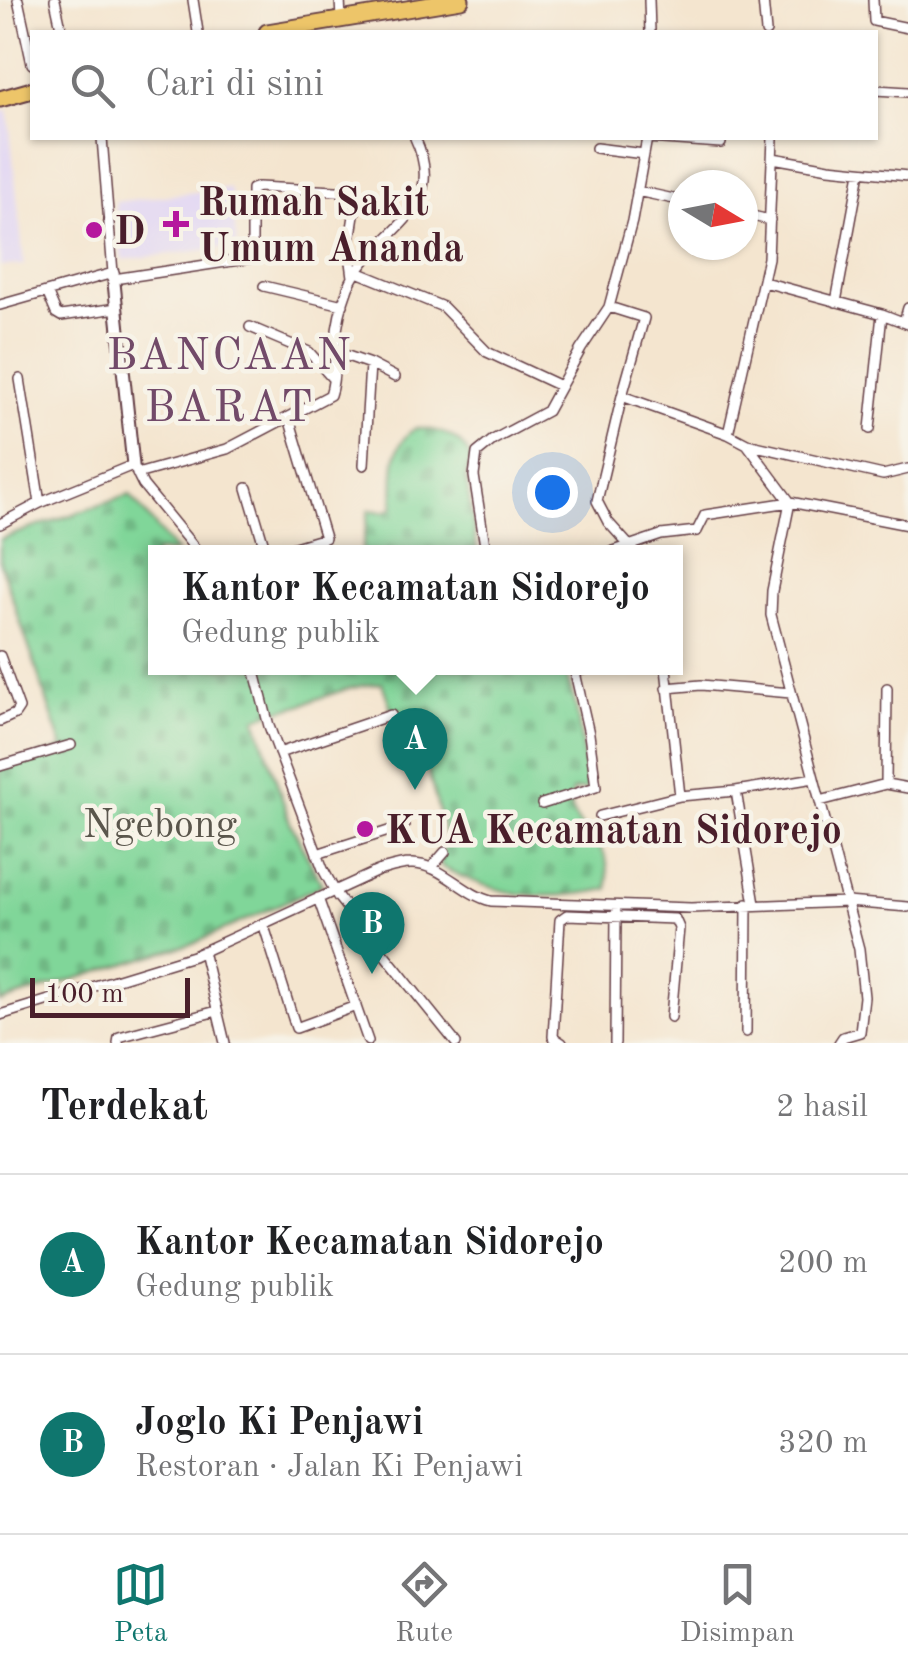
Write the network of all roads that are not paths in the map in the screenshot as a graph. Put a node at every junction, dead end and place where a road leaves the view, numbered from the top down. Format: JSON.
{"nodes":[{"id":1,"x":18,"y":0,"type":"edge"},
{"id":2,"x":55,"y":0,"type":"edge"},
{"id":3,"x":193,"y":0,"type":"edge"},
{"id":4,"x":340,"y":0,"type":"edge"},
{"id":5,"x":460,"y":0,"type":"edge"},
{"id":6,"x":649,"y":0,"type":"edge"},
{"id":7,"x":763,"y":0,"type":"edge"},
{"id":8,"x":873,"y":0,"type":"edge"},
{"id":9,"x":352,"y":23,"type":"edge"},
{"id":10,"x":908,"y":28,"type":"edge"},
{"id":11,"x":62,"y":30,"type":"edge"},
{"id":12,"x":198,"y":30,"type":"edge"},
{"id":13,"x":287,"y":30,"type":"edge"},
{"id":14,"x":650,"y":30,"type":"edge"},
{"id":15,"x":766,"y":30,"type":"edge"},
{"id":16,"x":30,"y":55,"type":"edge"},
{"id":17,"x":878,"y":90,"type":"edge"},
{"id":18,"x":30,"y":91,"type":"edge"},
{"id":19,"x":908,"y":92,"type":"edge"},
{"id":20,"x":0,"y":99,"type":"edge"},
{"id":21,"x":102,"y":140,"type":"edge"},
{"id":22,"x":416,"y":140,"type":"edge"},
{"id":23,"x":647,"y":140,"type":"edge"},
{"id":24,"x":677,"y":140,"type":"edge"},
{"id":25,"x":773,"y":140,"type":"edge"},
{"id":26,"x":721,"y":143,"type":"dead end"},
{"id":27,"x":596,"y":148,"type":"dead end"},
{"id":28,"x":644,"y":154,"type":"junction"},
{"id":29,"x":773,"y":158,"type":"junction"},
{"id":30,"x":860,"y":172,"type":"junction"},
{"id":31,"x":908,"y":176,"type":"edge"},
{"id":32,"x":637,"y":191,"type":"junction"},
{"id":33,"x":668,"y":198,"type":"edge"},
{"id":34,"x":758,"y":217,"type":"edge"},
{"id":35,"x":770,"y":220,"type":"junction"},
{"id":36,"x":355,"y":274,"type":"junction"},
{"id":37,"x":114,"y":276,"type":"junction"},
{"id":38,"x":764,"y":282,"type":"junction"},
{"id":39,"x":264,"y":286,"type":"dead end"},
{"id":40,"x":47,"y":292,"type":"junction"},
{"id":41,"x":836,"y":302,"type":"junction"},
{"id":42,"x":0,"y":305,"type":"edge"},
{"id":43,"x":343,"y":306,"type":"junction"},
{"id":44,"x":609,"y":307,"type":"junction"},
{"id":45,"x":117,"y":308,"type":"junction"},
{"id":46,"x":908,"y":308,"type":"edge"},
{"id":47,"x":882,"y":314,"type":"junction"},
{"id":48,"x":906,"y":323,"type":"edge"},
{"id":49,"x":250,"y":327,"type":"dead end"},
{"id":50,"x":336,"y":352,"type":"junction"},
{"id":51,"x":370,"y":364,"type":"junction"},
{"id":52,"x":395,"y":377,"type":"dead end"},
{"id":53,"x":20,"y":379,"type":"dead end"},
{"id":54,"x":334,"y":382,"type":"junction"},
{"id":55,"x":560,"y":386,"type":"junction"},
{"id":56,"x":622,"y":396,"type":"junction"},
{"id":57,"x":289,"y":418,"type":"junction"},
{"id":58,"x":870,"y":429,"type":"dead end"},
{"id":59,"x":728,"y":434,"type":"junction"},
{"id":60,"x":747,"y":444,"type":"junction"},
{"id":61,"x":364,"y":466,"type":"dead end"},
{"id":62,"x":908,"y":469,"type":"edge"},
{"id":63,"x":135,"y":470,"type":"junction"},
{"id":64,"x":247,"y":488,"type":"dead end"},
{"id":65,"x":790,"y":502,"type":"junction"},
{"id":66,"x":40,"y":503,"type":"junction"},
{"id":67,"x":0,"y":524,"type":"edge"},
{"id":68,"x":908,"y":525,"type":"edge"},
{"id":69,"x":193,"y":545,"type":"edge"},
{"id":70,"x":264,"y":545,"type":"edge"},
{"id":71,"x":302,"y":545,"type":"edge"},
{"id":72,"x":485,"y":545,"type":"edge"},
{"id":73,"x":630,"y":545,"type":"edge"},
{"id":74,"x":642,"y":545,"type":"edge"},
{"id":75,"x":1,"y":660,"type":"edge"},
{"id":76,"x":256,"y":675,"type":"edge"},
{"id":77,"x":575,"y":675,"type":"edge"},
{"id":78,"x":666,"y":675,"type":"edge"},
{"id":79,"x":666,"y":688,"type":"junction"},
{"id":80,"x":888,"y":688,"type":"dead end"},
{"id":81,"x":791,"y":693,"type":"junction"},
{"id":82,"x":391,"y":715,"type":"dead end"},
{"id":83,"x":0,"y":722,"type":"edge"},
{"id":84,"x":71,"y":746,"type":"dead end"},
{"id":85,"x":279,"y":753,"type":"junction"},
{"id":86,"x":0,"y":766,"type":"edge"},
{"id":87,"x":814,"y":778,"type":"junction"},
{"id":88,"x":886,"y":784,"type":"junction"},
{"id":89,"x":908,"y":788,"type":"edge"},
{"id":90,"x":736,"y":791,"type":"junction"},
{"id":91,"x":680,"y":796,"type":"junction"},
{"id":92,"x":820,"y":801,"type":"junction"},
{"id":93,"x":542,"y":804,"type":"dead end"},
{"id":94,"x":600,"y":816,"type":"dead end"},
{"id":95,"x":404,"y":826,"type":"dead end"},
{"id":96,"x":446,"y":852,"type":"dead end"},
{"id":97,"x":317,"y":854,"type":"junction"},
{"id":98,"x":431,"y":868,"type":"junction"},
{"id":99,"x":334,"y":890,"type":"junction"},
{"id":100,"x":318,"y":898,"type":"junction"},
{"id":101,"x":847,"y":902,"type":"junction"},
{"id":102,"x":751,"y":904,"type":"junction"},
{"id":103,"x":616,"y":905,"type":"junction"},
{"id":104,"x":908,"y":907,"type":"edge"},
{"id":105,"x":616,"y":918,"type":"junction"},
{"id":106,"x":263,"y":923,"type":"junction"},
{"id":107,"x":204,"y":950,"type":"junction"},
{"id":108,"x":356,"y":1006,"type":"junction"},
{"id":109,"x":218,"y":1011,"type":"junction"},
{"id":110,"x":0,"y":1015,"type":"edge"},
{"id":111,"x":671,"y":1017,"type":"dead end"},
{"id":112,"x":746,"y":1032,"type":"dead end"},
{"id":113,"x":368,"y":1040,"type":"dead end"},
{"id":114,"x":118,"y":1043,"type":"edge"},
{"id":115,"x":225,"y":1043,"type":"edge"},
{"id":116,"x":456,"y":1043,"type":"edge"},
{"id":117,"x":562,"y":1043,"type":"edge"},
{"id":118,"x":615,"y":1043,"type":"edge"},
{"id":119,"x":839,"y":1043,"type":"edge"}],
"edges":[{"from":1,"to":16,"type":"street"},
{"from":2,"to":11,"type":"street"},
{"from":3,"to":12,"type":"street"},
{"from":4,"to":9,"type":"street"},
{"from":5,"to":9,"type":"main road"},
{"from":6,"to":14,"type":"street"},
{"from":7,"to":15,"type":"street"},
{"from":8,"to":10,"type":"street"},
{"from":9,"to":13,"type":"main road"},
{"from":17,"to":19,"type":"street"},
{"from":18,"to":20,"type":"main road"},
{"from":21,"to":37,"type":"street"},
{"from":22,"to":36,"type":"street"},
{"from":23,"to":28,"type":"street"},
{"from":24,"to":26,"type":"street"},
{"from":25,"to":29,"type":"street"},
{"from":27,"to":28,"type":"street"},
{"from":28,"to":32,"type":"street"},
{"from":29,"to":30,"type":"street"},
{"from":29,"to":35,"type":"street"},
{"from":30,"to":31,"type":"street"},
{"from":30,"to":41,"type":"street"},
{"from":32,"to":33,"type":"street"},
{"from":32,"to":44,"type":"street"},
{"from":34,"to":35,"type":"street"},
{"from":35,"to":38,"type":"street"},
{"from":36,"to":37,"type":"street"},
{"from":36,"to":43,"type":"street"},
{"from":36,"to":55,"type":"street"},
{"from":37,"to":40,"type":"street"},
{"from":37,"to":45,"type":"street"},
{"from":38,"to":41,"type":"street"},
{"from":38,"to":59,"type":"street"},
{"from":39,"to":43,"type":"street"},
{"from":40,"to":42,"type":"street"},
{"from":40,"to":45,"type":"street"},
{"from":41,"to":47,"type":"street"},
{"from":43,"to":50,"type":"street"},
{"from":44,"to":55,"type":"street"},
{"from":44,"to":56,"type":"street"},
{"from":45,"to":63,"type":"street"},
{"from":46,"to":48,"type":"street"},
{"from":47,"to":48,"type":"street"},
{"from":47,"to":58,"type":"street"},
{"from":49,"to":54,"type":"street"},
{"from":50,"to":51,"type":"street"},
{"from":50,"to":54,"type":"street"},
{"from":51,"to":52,"type":"street"},
{"from":51,"to":61,"type":"street"},
{"from":53,"to":66,"type":"street"},
{"from":54,"to":57,"type":"street"},
{"from":55,"to":72,"type":"street"},
{"from":56,"to":59,"type":"street"},
{"from":56,"to":73,"type":"street"},
{"from":57,"to":63,"type":"street"},
{"from":57,"to":71,"type":"street"},
{"from":59,"to":60,"type":"street"},
{"from":60,"to":62,"type":"street"},
{"from":60,"to":65,"type":"street"},
{"from":63,"to":66,"type":"street"},
{"from":63,"to":69,"type":"street"},
{"from":64,"to":70,"type":"street"},
{"from":65,"to":68,"type":"street"},
{"from":65,"to":74,"type":"street"},
{"from":65,"to":81,"type":"street"},
{"from":66,"to":67,"type":"street"},
{"from":75,"to":83,"type":"street"},
{"from":76,"to":85,"type":"street"},
{"from":77,"to":93,"type":"street"},
{"from":78,"to":79,"type":"street"},
{"from":79,"to":81,"type":"street"},
{"from":79,"to":91,"type":"street"},
{"from":80,"to":88,"type":"street"},
{"from":81,"to":87,"type":"street"},
{"from":82,"to":85,"type":"street"},
{"from":84,"to":86,"type":"street"},
{"from":85,"to":97,"type":"street"},
{"from":87,"to":90,"type":"street"},
{"from":87,"to":92,"type":"street"},
{"from":88,"to":89,"type":"street"},
{"from":88,"to":92,"type":"street"},
{"from":90,"to":91,"type":"street"},
{"from":90,"to":102,"type":"street"},
{"from":91,"to":94,"type":"street"},
{"from":92,"to":101,"type":"street"},
{"from":95,"to":97,"type":"street"},
{"from":96,"to":98,"type":"street"},
{"from":97,"to":99,"type":"street"},
{"from":98,"to":99,"type":"street"},
{"from":98,"to":103,"type":"street"},
{"from":99,"to":100,"type":"street"},
{"from":99,"to":116,"type":"street"},
{"from":100,"to":106,"type":"street"},
{"from":100,"to":108,"type":"street"},
{"from":101,"to":102,"type":"street"},
{"from":101,"to":104,"type":"street"},
{"from":101,"to":119,"type":"street"},
{"from":102,"to":103,"type":"street"},
{"from":102,"to":112,"type":"street"},
{"from":103,"to":105,"type":"street"},
{"from":105,"to":111,"type":"street"},
{"from":105,"to":117,"type":"street"},
{"from":105,"to":118,"type":"street"},
{"from":106,"to":107,"type":"street"},
{"from":106,"to":108,"type":"street"},
{"from":107,"to":109,"type":"street"},
{"from":107,"to":110,"type":"street"},
{"from":108,"to":113,"type":"street"},
{"from":109,"to":114,"type":"street"},
{"from":109,"to":115,"type":"street"}]}
